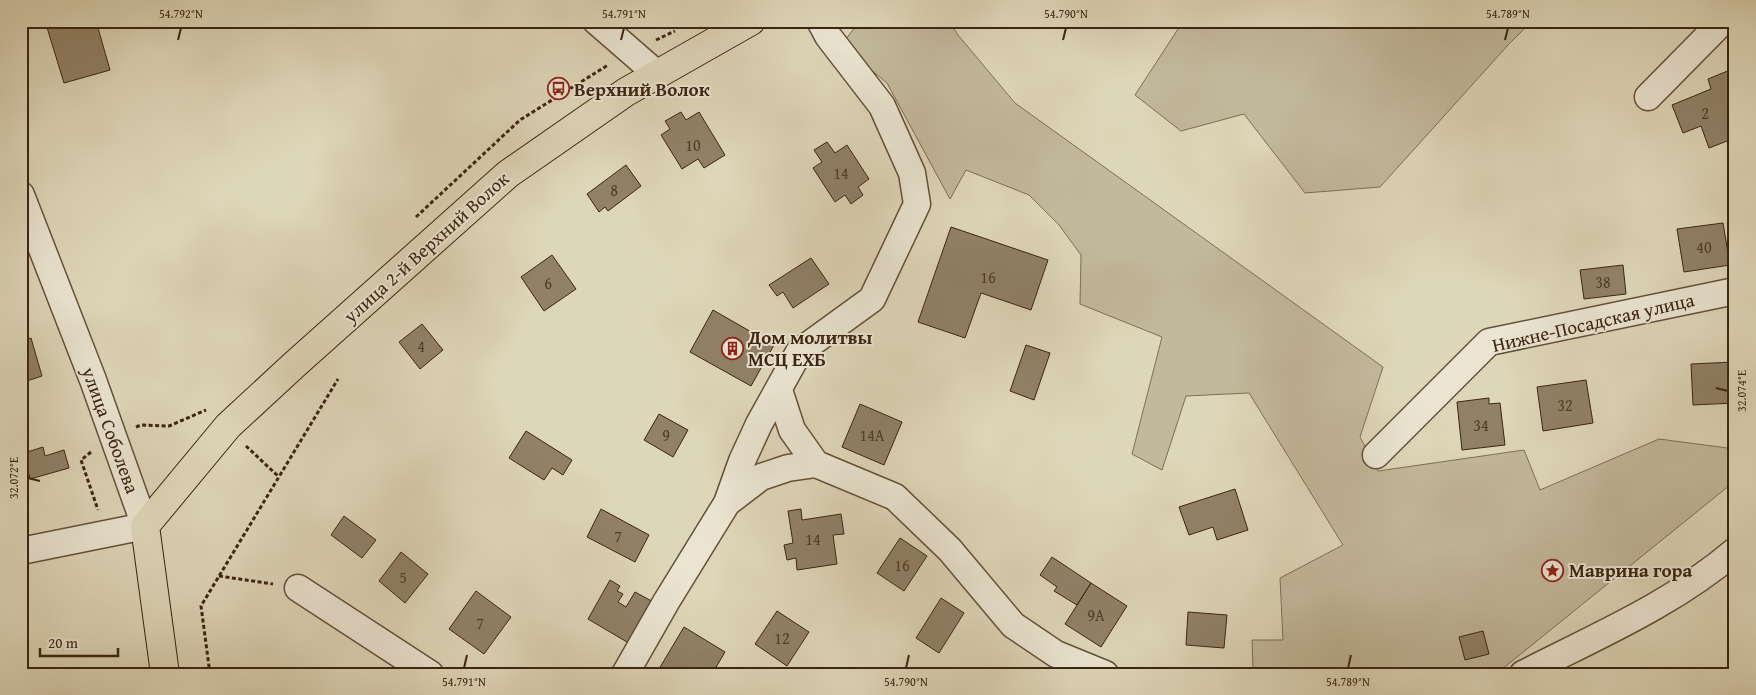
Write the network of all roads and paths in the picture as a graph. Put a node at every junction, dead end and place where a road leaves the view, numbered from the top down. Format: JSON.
{"nodes":[{"id":1,"x":596,"y":21,"type":"edge"},
{"id":2,"x":751,"y":21,"type":"edge"},
{"id":3,"x":820,"y":21,"type":"edge"},
{"id":4,"x":1723,"y":21,"type":"edge"},
{"id":5,"x":657,"y":74,"type":"junction"},
{"id":6,"x":1648,"y":97,"type":"dead end"},
{"id":7,"x":21,"y":195,"type":"edge"},
{"id":8,"x":1735,"y":291,"type":"edge"},
{"id":9,"x":338,"y":379,"type":"dead end"},
{"id":10,"x":779,"y":390,"type":"junction"},
{"id":11,"x":228,"y":426,"type":"junction"},
{"id":12,"x":1376,"y":456,"type":"dead end"},
{"id":13,"x":816,"y":464,"type":"junction"},
{"id":14,"x":279,"y":477,"type":"junction"},
{"id":15,"x":727,"y":503,"type":"junction"},
{"id":16,"x":145,"y":526,"type":"junction"},
{"id":17,"x":21,"y":551,"type":"edge"},
{"id":18,"x":1735,"y":552,"type":"edge"},
{"id":19,"x":219,"y":576,"type":"junction"},
{"id":20,"x":298,"y":588,"type":"joint"},
{"id":21,"x":165,"y":674,"type":"edge"},
{"id":22,"x":210,"y":674,"type":"edge"},
{"id":23,"x":430,"y":674,"type":"edge"},
{"id":24,"x":625,"y":674,"type":"edge"},
{"id":25,"x":1104,"y":674,"type":"edge"},
{"id":26,"x":1523,"y":674,"type":"edge"}],
"edges":[{"from":1,"to":5,"type":"street"},
{"from":2,"to":5,"type":"main road","name":"улица 2-й Верхний Волок"},
{"from":3,"to":10,"type":"street"},
{"from":4,"to":6,"type":"street"},
{"from":5,"to":11,"type":"main road","name":"улица 2-й Верхний Волок"},
{"from":7,"to":16,"type":"street","name":"улица Соболева"},
{"from":8,"to":12,"type":"street","name":"Нижне-Посадская улица"},
{"from":9,"to":14,"type":"path"},
{"from":10,"to":13,"type":"street"},
{"from":10,"to":15,"type":"street"},
{"from":11,"to":14,"type":"path"},
{"from":11,"to":16,"type":"main road","name":"улица 2-й Верхний Волок"},
{"from":13,"to":15,"type":"street"},
{"from":13,"to":25,"type":"street"},
{"from":14,"to":19,"type":"path"},
{"from":15,"to":24,"type":"street"},
{"from":16,"to":17,"type":"street"},
{"from":16,"to":21,"type":"main road","name":"улица Соболева"},
{"from":18,"to":26,"type":"street"},
{"from":19,"to":20,"type":"path"},
{"from":19,"to":22,"type":"path"},
{"from":20,"to":23,"type":"street"}]}
